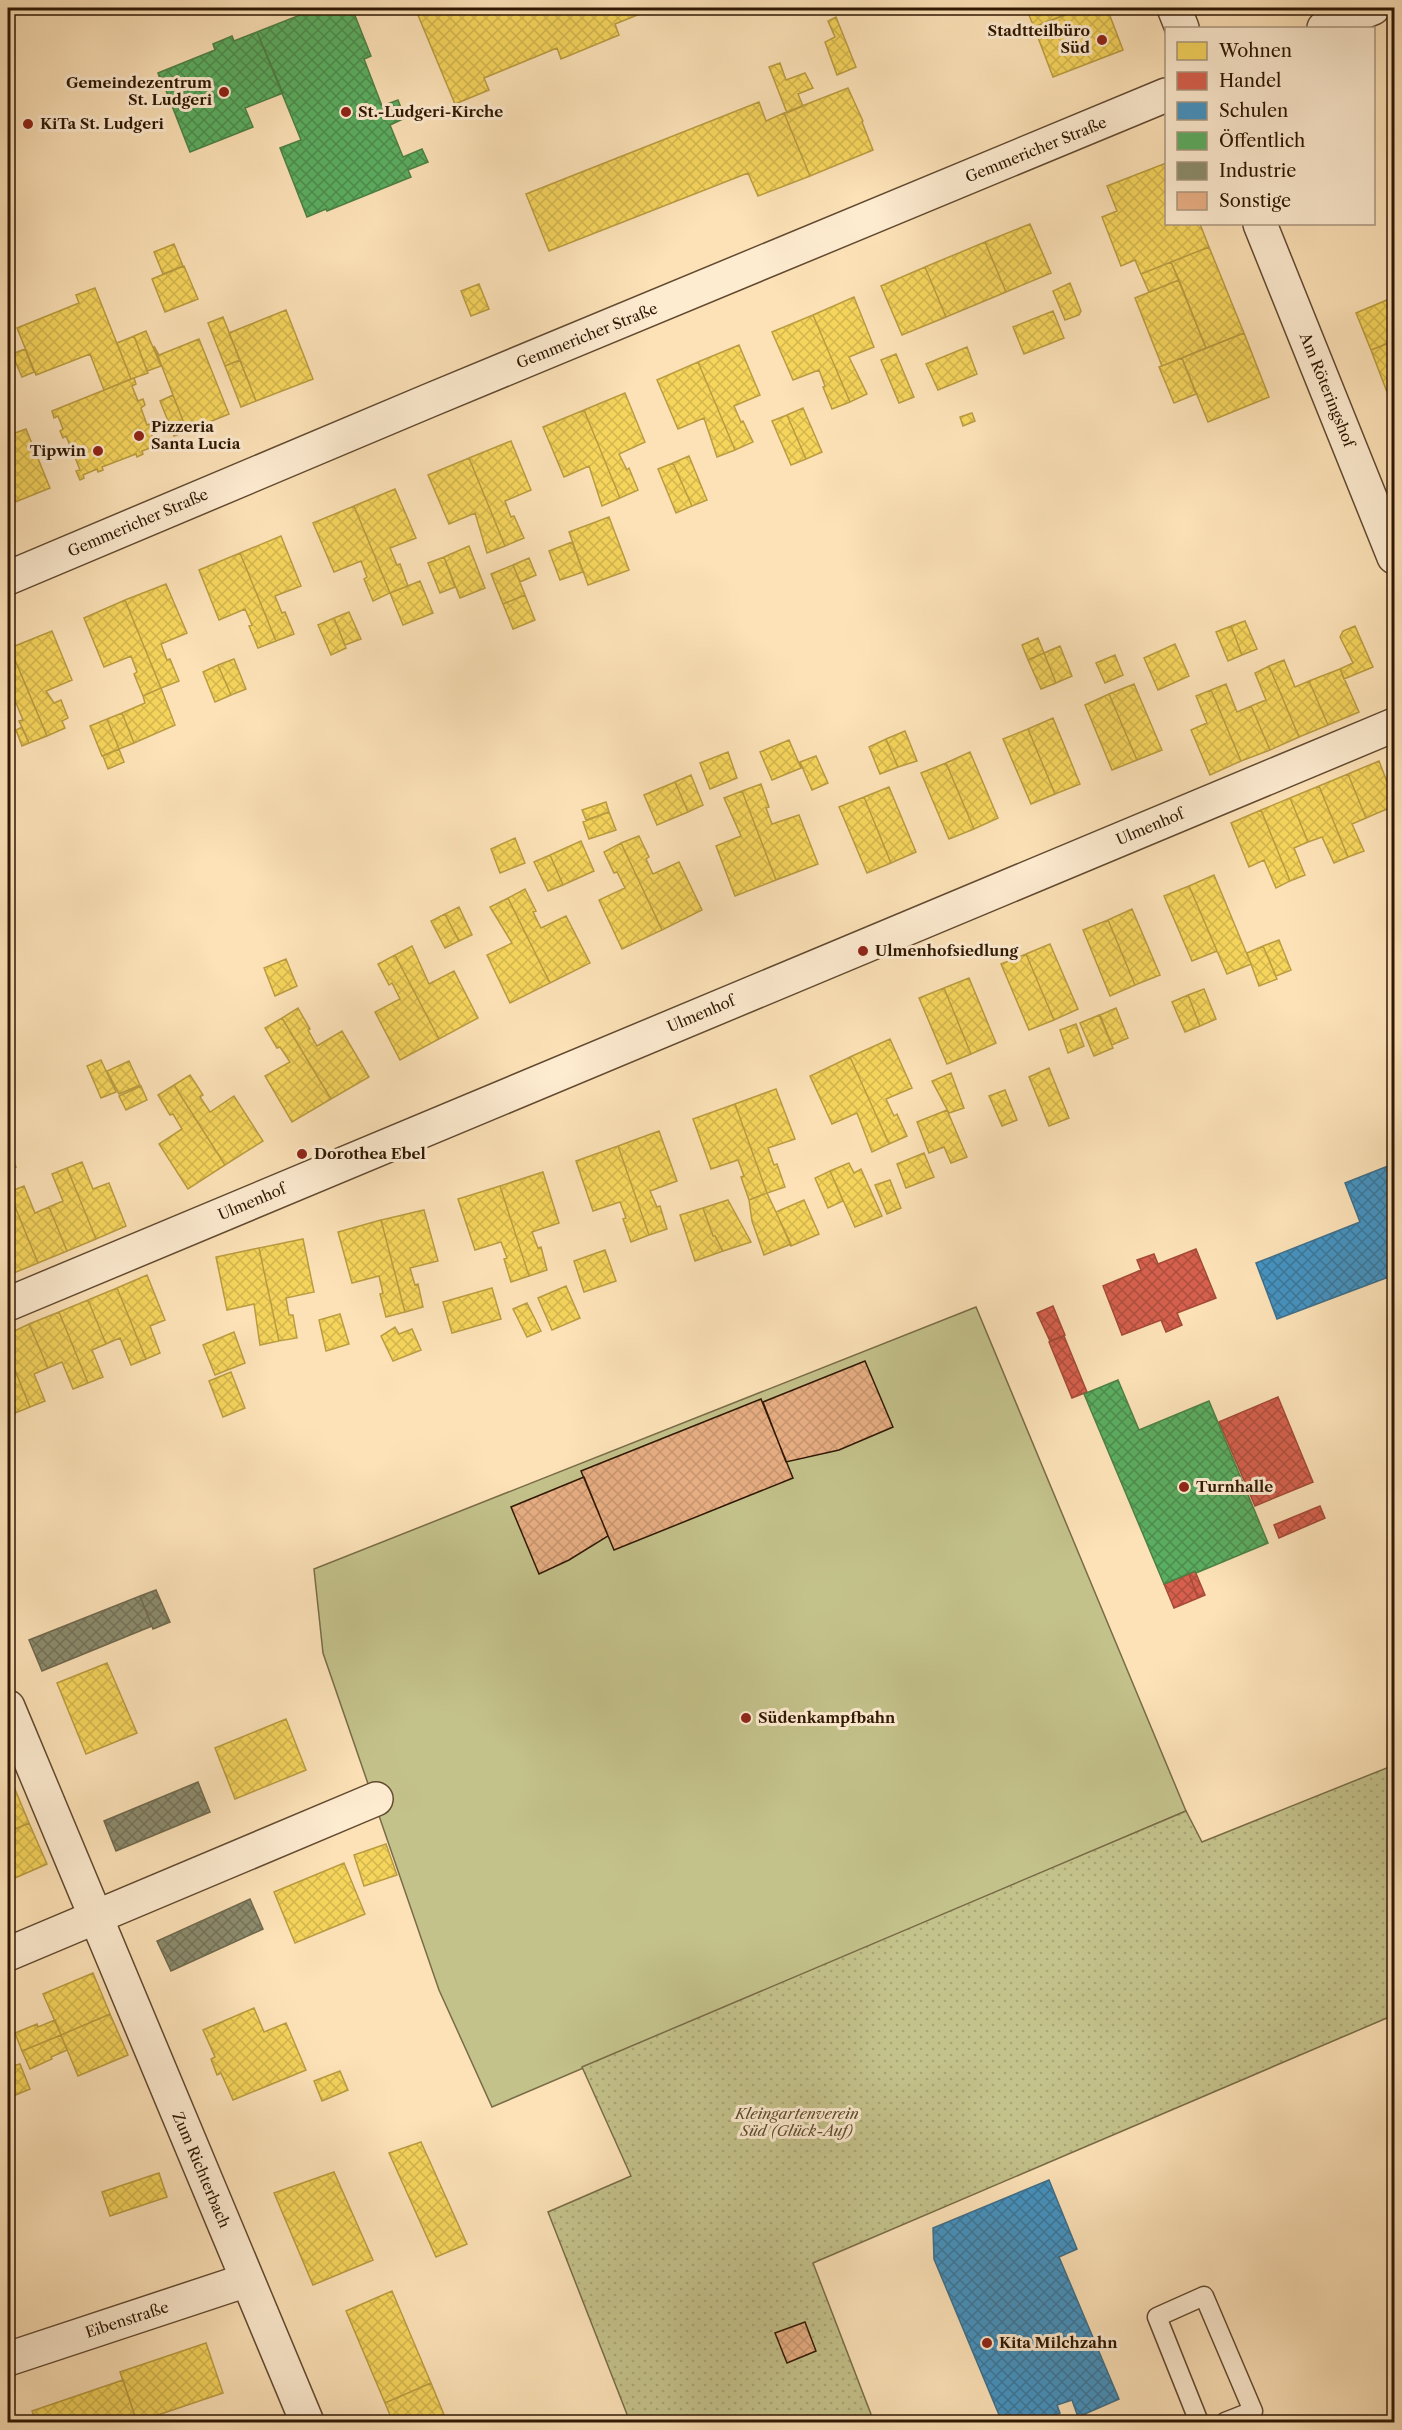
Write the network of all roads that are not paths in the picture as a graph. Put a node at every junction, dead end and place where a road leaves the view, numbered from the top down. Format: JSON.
{"nodes":[{"id":1,"x":1174,"y":8,"type":"edge"},
{"id":2,"x":1373,"y":8,"type":"edge"},
{"id":3,"x":1182,"y":27,"type":"edge"},
{"id":4,"x":1326,"y":27,"type":"edge"},
{"id":5,"x":1165,"y":97,"type":"edge"},
{"id":6,"x":1260,"y":225,"type":"edge"},
{"id":7,"x":1395,"y":557,"type":"edge"},
{"id":8,"x":8,"y":578,"type":"edge"},
{"id":9,"x":1395,"y":725,"type":"edge"},
{"id":10,"x":8,"y":1304,"type":"edge"},
{"id":11,"x":8,"y":1707,"type":"edge"},
{"id":12,"x":376,"y":1799,"type":"dead end"},
{"id":13,"x":95,"y":1918,"type":"junction"},
{"id":14,"x":8,"y":1954,"type":"edge"},
{"id":15,"x":247,"y":2280,"type":"junction"},
{"id":16,"x":8,"y":2359,"type":"edge"},
{"id":17,"x":307,"y":2422,"type":"edge"},
{"id":18,"x":1199,"y":2422,"type":"edge"},
{"id":19,"x":1229,"y":2422,"type":"edge"}],
"edges":[{"from":1,"to":3,"type":"street"},
{"from":2,"to":4,"type":"street"},
{"from":5,"to":8,"type":"street","name":"Gemmericher Straße"},
{"from":6,"to":7,"type":"street","name":"Am Röteringshof"},
{"from":9,"to":10,"type":"street","name":"Ulmenhof"},
{"from":11,"to":13,"type":"street","name":"Zum Richterbach"},
{"from":12,"to":13,"type":"street"},
{"from":13,"to":14,"type":"street"},
{"from":13,"to":15,"type":"street","name":"Zum Richterbach"},
{"from":15,"to":16,"type":"street","name":"Eibenstraße"},
{"from":15,"to":17,"type":"street","name":"Zum Richterbach"},
{"from":18,"to":19,"type":"lane"}]}
